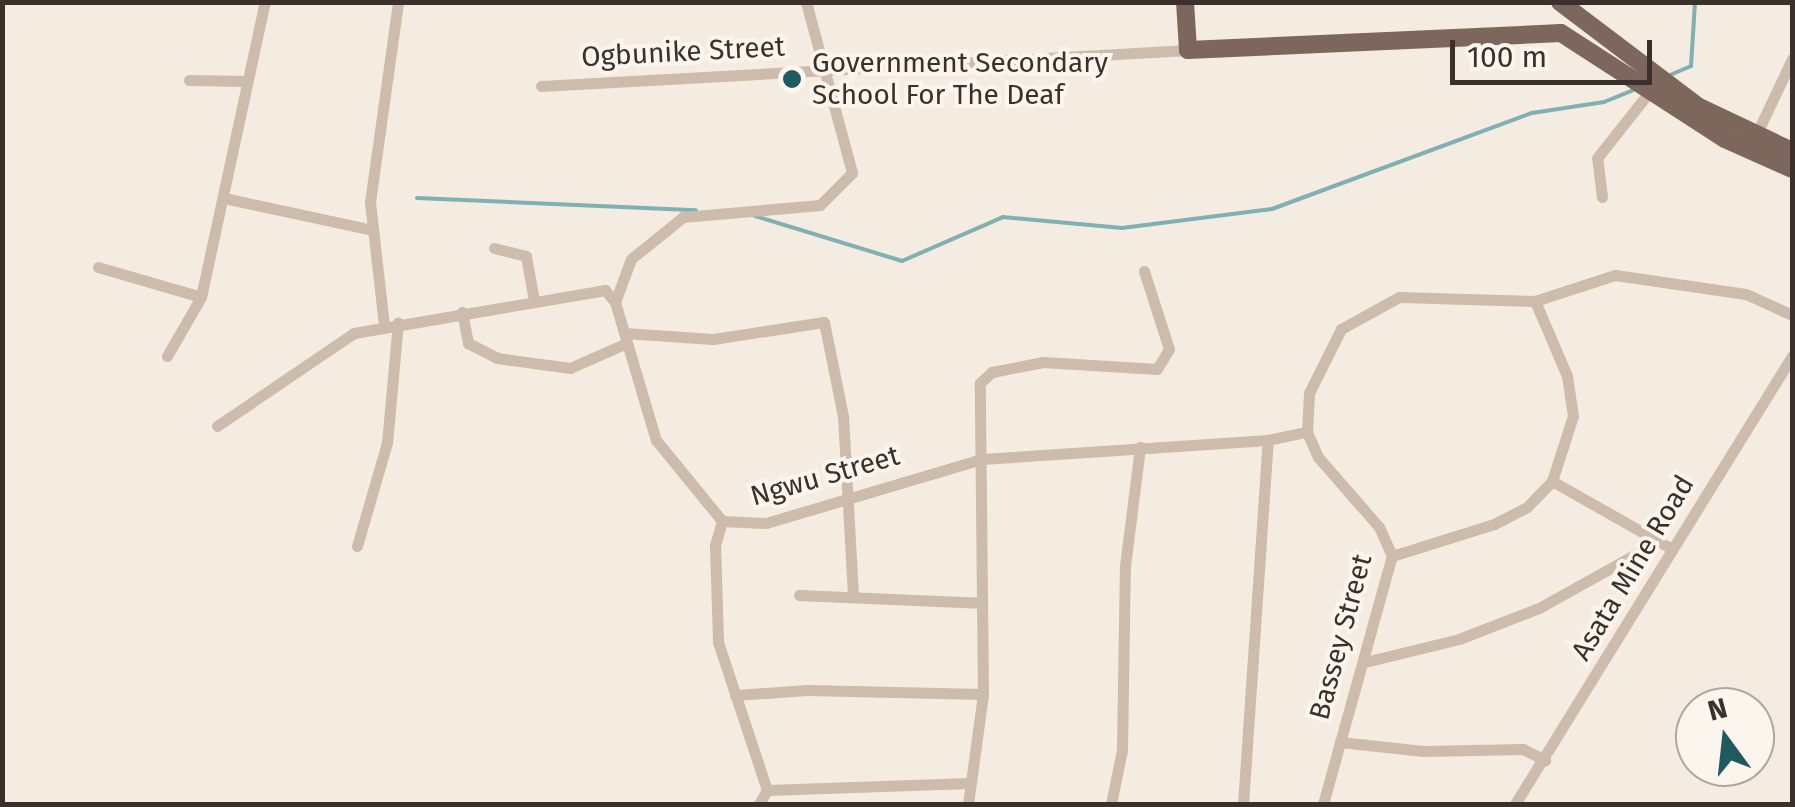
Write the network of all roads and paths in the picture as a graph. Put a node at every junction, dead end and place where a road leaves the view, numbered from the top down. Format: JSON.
{"nodes":[{"id":1,"x":265,"y":2,"type":"edge"},
{"id":2,"x":398,"y":2,"type":"edge"},
{"id":3,"x":806,"y":2,"type":"edge"},
{"id":4,"x":1184,"y":2,"type":"edge"},
{"id":5,"x":1562,"y":5,"type":"edge"},
{"id":6,"x":1547,"y":30,"type":"junction"},
{"id":7,"x":1188,"y":50,"type":"junction"},
{"id":8,"x":1792,"y":59,"type":"edge"},
{"id":9,"x":824,"y":74,"type":"junction"},
{"id":10,"x":190,"y":80,"type":"dead end"},
{"id":11,"x":246,"y":81,"type":"junction"},
{"id":12,"x":1650,"y":84,"type":"junction"},
{"id":13,"x":541,"y":86,"type":"dead end"},
{"id":14,"x":1756,"y":133,"type":"junction"},
{"id":15,"x":1792,"y":150,"type":"edge"},
{"id":16,"x":1792,"y":168,"type":"edge"},
{"id":17,"x":224,"y":198,"type":"junction"},
{"id":18,"x":1602,"y":198,"type":"dead end"},
{"id":19,"x":369,"y":229,"type":"junction"},
{"id":20,"x":494,"y":248,"type":"dead end"},
{"id":21,"x":98,"y":267,"type":"dead end"},
{"id":22,"x":1144,"y":271,"type":"dead end"},
{"id":23,"x":201,"y":297,"type":"junction"},
{"id":24,"x":534,"y":300,"type":"junction"},
{"id":25,"x":1535,"y":301,"type":"junction"},
{"id":26,"x":615,"y":302,"type":"junction"},
{"id":27,"x":462,"y":312,"type":"junction"},
{"id":28,"x":1792,"y":315,"type":"edge"},
{"id":29,"x":398,"y":323,"type":"junction"},
{"id":30,"x":384,"y":325,"type":"junction"},
{"id":31,"x":625,"y":338,"type":"junction"},
{"id":32,"x":167,"y":356,"type":"dead end"},
{"id":33,"x":1792,"y":356,"type":"edge"},
{"id":34,"x":218,"y":426,"type":"dead end"},
{"id":35,"x":1307,"y":432,"type":"junction"},
{"id":36,"x":1268,"y":440,"type":"junction"},
{"id":37,"x":1140,"y":448,"type":"junction"},
{"id":38,"x":982,"y":459,"type":"junction"},
{"id":39,"x":1552,"y":481,"type":"junction"},
{"id":40,"x":850,"y":500,"type":"junction"},
{"id":41,"x":722,"y":521,"type":"junction"},
{"id":42,"x":1654,"y":544,"type":"junction"},
{"id":43,"x":357,"y":546,"type":"dead end"},
{"id":44,"x":1672,"y":549,"type":"junction"},
{"id":45,"x":1392,"y":556,"type":"junction"},
{"id":46,"x":853,"y":594,"type":"junction"},
{"id":47,"x":799,"y":595,"type":"dead end"},
{"id":48,"x":979,"y":603,"type":"junction"},
{"id":49,"x":1365,"y":662,"type":"junction"},
{"id":50,"x":983,"y":694,"type":"junction"},
{"id":51,"x":736,"y":695,"type":"junction"},
{"id":52,"x":1340,"y":742,"type":"junction"},
{"id":53,"x":1544,"y":760,"type":"junction"},
{"id":54,"x":970,"y":783,"type":"junction"},
{"id":55,"x":767,"y":790,"type":"junction"},
{"id":56,"x":759,"y":804,"type":"edge"},
{"id":57,"x":968,"y":804,"type":"edge"},
{"id":58,"x":1111,"y":804,"type":"edge"},
{"id":59,"x":1243,"y":804,"type":"edge"},
{"id":60,"x":1323,"y":804,"type":"edge"},
{"id":61,"x":1514,"y":804,"type":"edge"}],
"edges":[{"from":1,"to":11,"type":"street"},
{"from":2,"to":19,"type":"street"},
{"from":3,"to":9,"type":"street"},
{"from":4,"to":7,"type":"main road"},
{"from":5,"to":6,"type":"main road"},
{"from":5,"to":12,"type":"main road"},
{"from":6,"to":7,"type":"main road","name":"Ogbunike Street"},
{"from":6,"to":12,"type":"main road"},
{"from":7,"to":9,"type":"street","name":"Ogbunike Street"},
{"from":8,"to":14,"type":"street"},
{"from":9,"to":13,"type":"street","name":"Ogbunike Street"},
{"from":9,"to":26,"type":"street"},
{"from":10,"to":11,"type":"street"},
{"from":11,"to":17,"type":"street"},
{"from":12,"to":14,"type":"main road"},
{"from":12,"to":16,"type":"main road"},
{"from":12,"to":18,"type":"street"},
{"from":14,"to":15,"type":"main road"},
{"from":17,"to":19,"type":"street"},
{"from":17,"to":23,"type":"street"},
{"from":19,"to":30,"type":"street"},
{"from":20,"to":24,"type":"street"},
{"from":21,"to":23,"type":"street"},
{"from":22,"to":38,"type":"street"},
{"from":23,"to":32,"type":"street"},
{"from":24,"to":26,"type":"street"},
{"from":24,"to":27,"type":"street"},
{"from":25,"to":28,"type":"street"},
{"from":25,"to":35,"type":"street"},
{"from":25,"to":39,"type":"street"},
{"from":26,"to":31,"type":"street","name":"Ngwu Street"},
{"from":27,"to":29,"type":"street"},
{"from":27,"to":31,"type":"street"},
{"from":29,"to":30,"type":"street"},
{"from":29,"to":43,"type":"street"},
{"from":30,"to":34,"type":"street"},
{"from":31,"to":40,"type":"street"},
{"from":31,"to":41,"type":"street","name":"Ngwu Street"},
{"from":33,"to":44,"type":"street","name":"Asata Mine Road"},
{"from":35,"to":36,"type":"street","name":"Ngwu Street"},
{"from":35,"to":45,"type":"street","name":"Bassey Street"},
{"from":36,"to":37,"type":"street","name":"Ngwu Street"},
{"from":36,"to":59,"type":"street"},
{"from":37,"to":38,"type":"street","name":"Ngwu Street"},
{"from":37,"to":58,"type":"street"},
{"from":38,"to":40,"type":"street","name":"Ngwu Street"},
{"from":38,"to":48,"type":"street"},
{"from":39,"to":42,"type":"street"},
{"from":39,"to":45,"type":"street"},
{"from":40,"to":41,"type":"street","name":"Ngwu Street"},
{"from":40,"to":46,"type":"street"},
{"from":41,"to":51,"type":"street"},
{"from":42,"to":44,"type":"street"},
{"from":42,"to":49,"type":"street"},
{"from":44,"to":53,"type":"street","name":"Asata Mine Road"},
{"from":45,"to":49,"type":"street","name":"Bassey Street"},
{"from":46,"to":47,"type":"street"},
{"from":46,"to":48,"type":"street"},
{"from":48,"to":50,"type":"street"},
{"from":49,"to":52,"type":"street","name":"Bassey Street"},
{"from":50,"to":51,"type":"street"},
{"from":50,"to":54,"type":"street"},
{"from":51,"to":55,"type":"street"},
{"from":52,"to":53,"type":"street"},
{"from":52,"to":60,"type":"street","name":"Bassey Street"},
{"from":53,"to":61,"type":"street","name":"Asata Mine Road"},
{"from":54,"to":55,"type":"street"},
{"from":54,"to":57,"type":"street"},
{"from":55,"to":56,"type":"street"}]}
